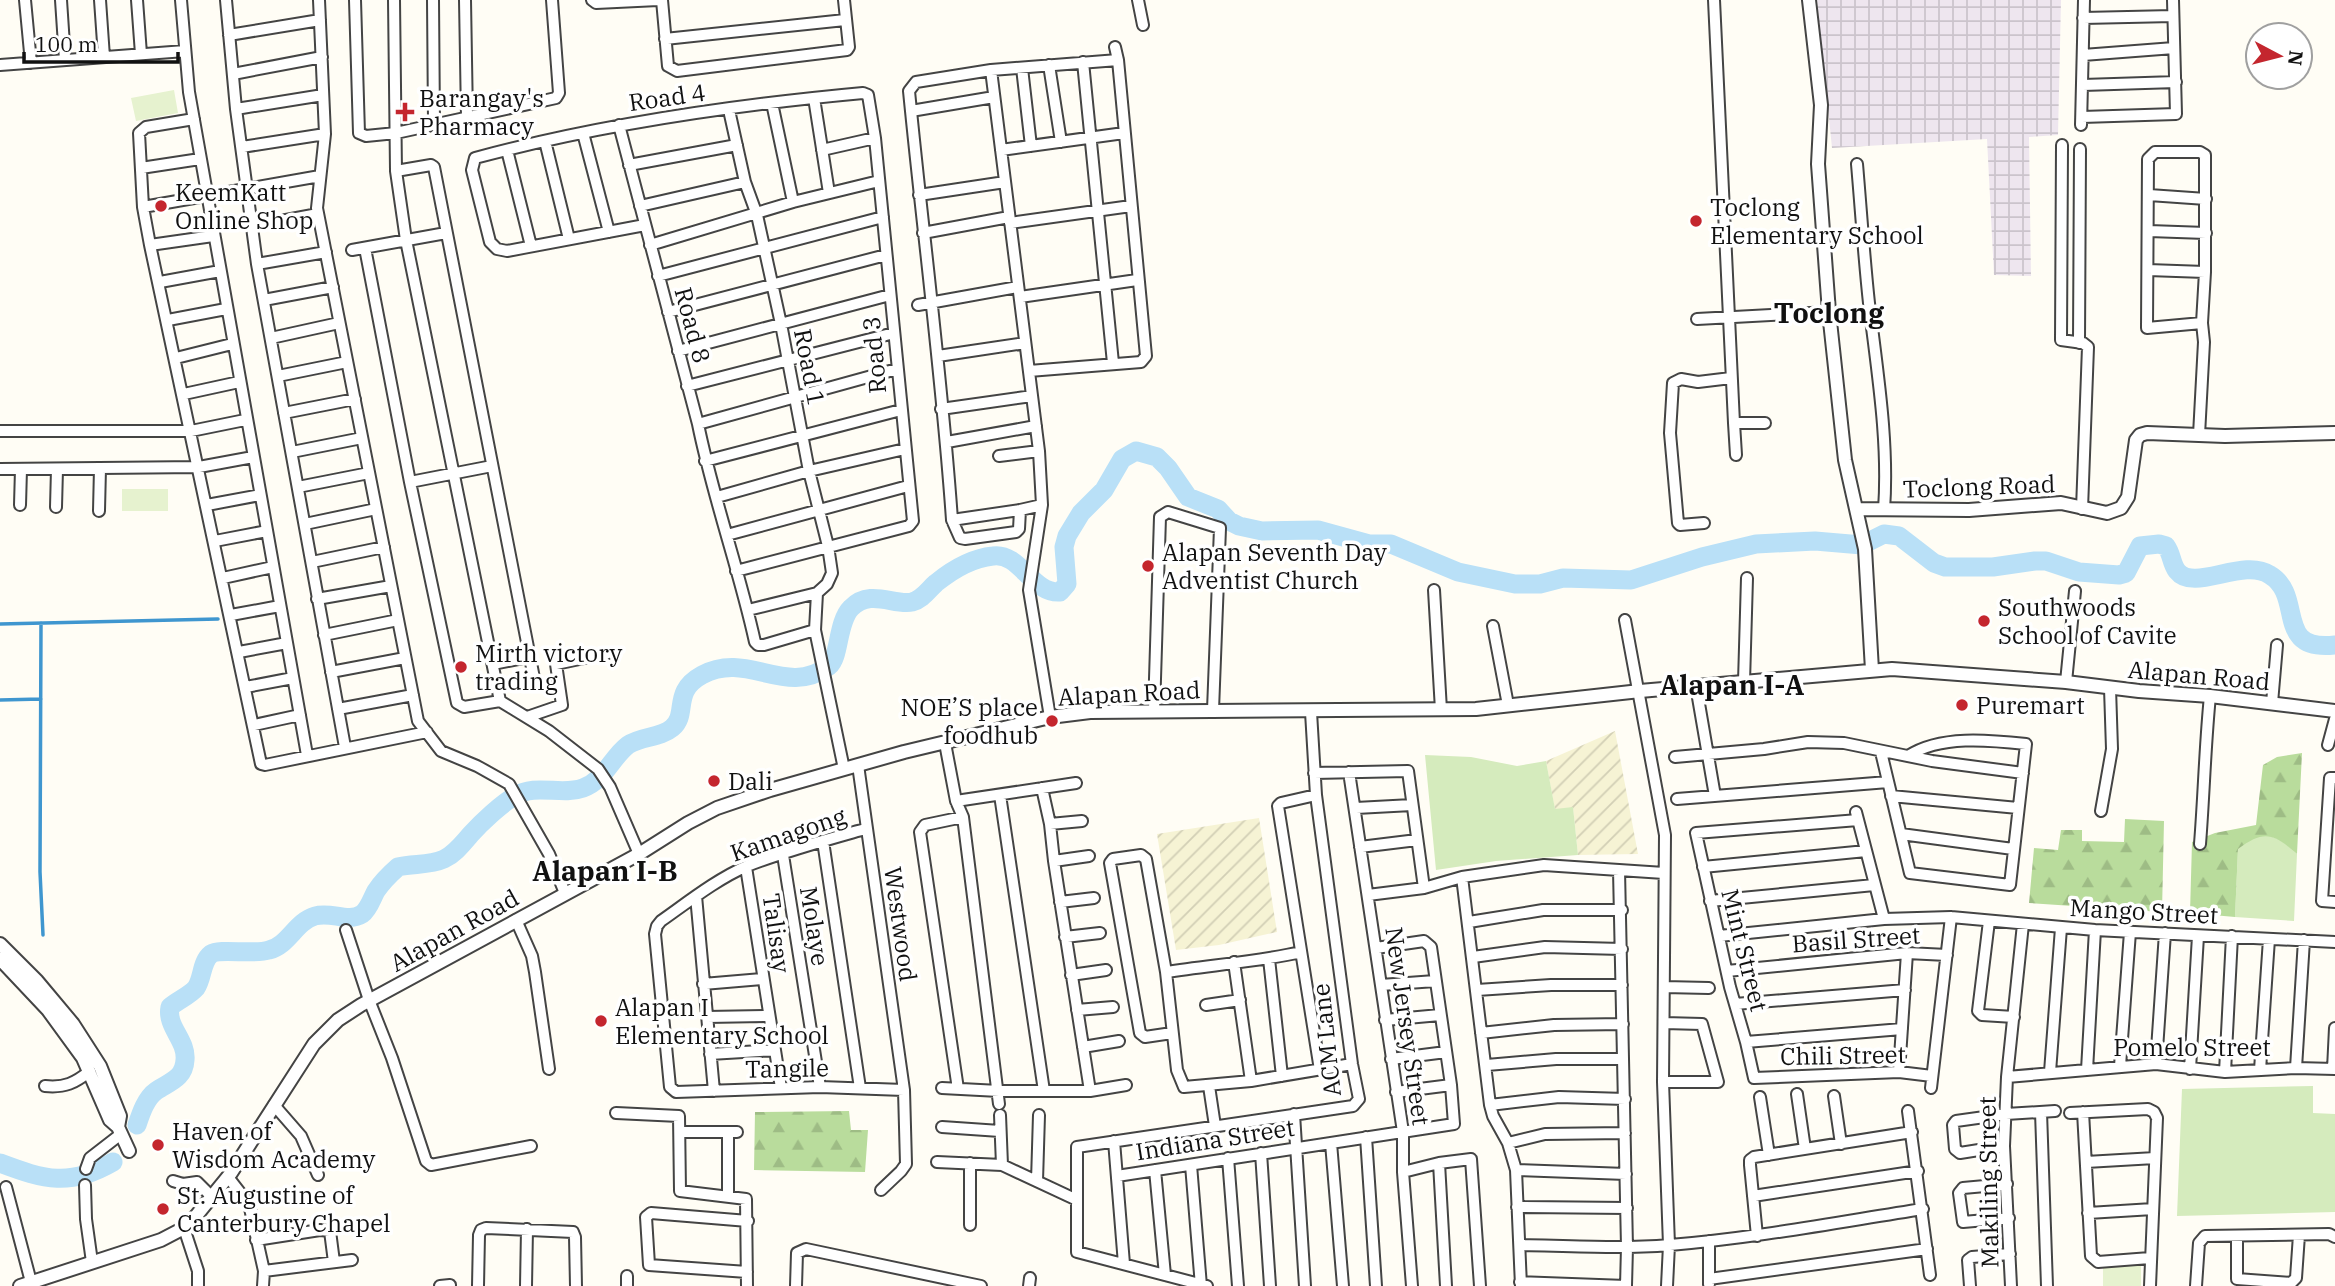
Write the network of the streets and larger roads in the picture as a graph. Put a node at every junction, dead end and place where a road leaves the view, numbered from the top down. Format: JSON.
{"nodes":[{"id":1,"x":25,"y":0,"type":"edge"},
{"id":2,"x":61,"y":0,"type":"edge"},
{"id":3,"x":100,"y":0,"type":"edge"},
{"id":4,"x":137,"y":0,"type":"edge"},
{"id":5,"x":181,"y":0,"type":"edge"},
{"id":6,"x":226,"y":0,"type":"edge"},
{"id":7,"x":319,"y":0,"type":"edge"},
{"id":8,"x":355,"y":0,"type":"edge"},
{"id":9,"x":394,"y":0,"type":"edge"},
{"id":10,"x":433,"y":0,"type":"edge"},
{"id":11,"x":465,"y":0,"type":"edge"},
{"id":12,"x":552,"y":0,"type":"edge"},
{"id":13,"x":592,"y":0,"type":"edge"},
{"id":14,"x":660,"y":0,"type":"edge"},
{"id":15,"x":844,"y":0,"type":"edge"},
{"id":16,"x":1138,"y":0,"type":"edge"},
{"id":17,"x":1714,"y":0,"type":"edge"},
{"id":18,"x":1809,"y":0,"type":"edge"},
{"id":19,"x":2084,"y":0,"type":"edge"},
{"id":20,"x":2173,"y":0,"type":"edge"},
{"id":21,"x":634,"y":1,"type":"edge"},
{"id":22,"x":2173,"y":16,"type":"junction"},
{"id":23,"x":2084,"y":18,"type":"junction"},
{"id":24,"x":320,"y":20,"type":"junction"},
{"id":25,"x":845,"y":20,"type":"junction"},
{"id":26,"x":1143,"y":24,"type":"dead end"},
{"id":27,"x":229,"y":35,"type":"junction"},
{"id":28,"x":665,"y":39,"type":"junction"},
{"id":29,"x":1115,"y":47,"type":"dead end"},
{"id":30,"x":2174,"y":48,"type":"junction"},
{"id":31,"x":185,"y":51,"type":"junction"},
{"id":32,"x":141,"y":54,"type":"junction"},
{"id":33,"x":2083,"y":55,"type":"junction"},
{"id":34,"x":104,"y":57,"type":"junction"},
{"id":35,"x":322,"y":57,"type":"junction"},
{"id":36,"x":65,"y":60,"type":"junction"},
{"id":37,"x":1118,"y":60,"type":"junction"},
{"id":38,"x":1083,"y":62,"type":"junction"},
{"id":39,"x":31,"y":63,"type":"junction"},
{"id":40,"x":0,"y":65,"type":"edge"},
{"id":41,"x":1049,"y":65,"type":"junction"},
{"id":42,"x":1021,"y":68,"type":"junction"},
{"id":43,"x":991,"y":70,"type":"junction"},
{"id":44,"x":233,"y":74,"type":"junction"},
{"id":45,"x":2176,"y":82,"type":"junction"},
{"id":46,"x":2082,"y":85,"type":"junction"},
{"id":47,"x":323,"y":95,"type":"junction"},
{"id":48,"x":868,"y":95,"type":"joint"},
{"id":49,"x":994,"y":97,"type":"junction"},
{"id":50,"x":814,"y":98,"type":"junction"},
{"id":51,"x":772,"y":103,"type":"junction"},
{"id":52,"x":236,"y":109,"type":"junction"},
{"id":53,"x":729,"y":110,"type":"junction"},
{"id":54,"x":911,"y":111,"type":"junction"},
{"id":55,"x":467,"y":117,"type":"junction"},
{"id":56,"x":194,"y":119,"type":"junction"},
{"id":57,"x":434,"y":124,"type":"junction"},
{"id":58,"x":619,"y":125,"type":"junction"},
{"id":59,"x":396,"y":133,"type":"junction"},
{"id":60,"x":583,"y":133,"type":"junction"},
{"id":61,"x":1124,"y":133,"type":"junction"},
{"id":62,"x":325,"y":134,"type":"junction"},
{"id":63,"x":875,"y":138,"type":"junction"},
{"id":64,"x":1091,"y":138,"type":"junction"},
{"id":65,"x":545,"y":141,"type":"junction"},
{"id":66,"x":1061,"y":142,"type":"junction"},
{"id":67,"x":737,"y":145,"type":"junction"},
{"id":68,"x":2062,"y":145,"type":"dead end"},
{"id":69,"x":1031,"y":146,"type":"junction"},
{"id":70,"x":242,"y":147,"type":"junction"},
{"id":71,"x":2080,"y":149,"type":"dead end"},
{"id":72,"x":507,"y":150,"type":"junction"},
{"id":73,"x":822,"y":150,"type":"junction"},
{"id":74,"x":1001,"y":150,"type":"junction"},
{"id":75,"x":201,"y":159,"type":"junction"},
{"id":76,"x":1857,"y":164,"type":"dead end"},
{"id":77,"x":629,"y":165,"type":"junction"},
{"id":78,"x":141,"y":168,"type":"junction"},
{"id":79,"x":396,"y":170,"type":"junction"},
{"id":80,"x":320,"y":176,"type":"junction"},
{"id":81,"x":879,"y":181,"type":"junction"},
{"id":82,"x":745,"y":182,"type":"junction"},
{"id":83,"x":1005,"y":182,"type":"junction"},
{"id":84,"x":248,"y":189,"type":"junction"},
{"id":85,"x":829,"y":193,"type":"junction"},
{"id":86,"x":207,"y":195,"type":"junction"},
{"id":87,"x":919,"y":195,"type":"junction"},
{"id":88,"x":2149,"y":195,"type":"junction"},
{"id":89,"x":2206,"y":199,"type":"junction"},
{"id":90,"x":793,"y":202,"type":"junction"},
{"id":91,"x":640,"y":206,"type":"junction"},
{"id":92,"x":1130,"y":206,"type":"junction"},
{"id":93,"x":143,"y":207,"type":"junction"},
{"id":94,"x":1099,"y":211,"type":"junction"},
{"id":95,"x":318,"y":214,"type":"junction"},
{"id":96,"x":757,"y":215,"type":"junction"},
{"id":97,"x":883,"y":217,"type":"junction"},
{"id":98,"x":1010,"y":220,"type":"junction"},
{"id":99,"x":645,"y":225,"type":"junction"},
{"id":100,"x":253,"y":226,"type":"junction"},
{"id":101,"x":2149,"y":231,"type":"junction"},
{"id":102,"x":609,"y":232,"type":"junction"},
{"id":103,"x":446,"y":233,"type":"junction"},
{"id":104,"x":923,"y":233,"type":"junction"},
{"id":105,"x":2206,"y":233,"type":"junction"},
{"id":106,"x":213,"y":236,"type":"junction"},
{"id":107,"x":569,"y":239,"type":"junction"},
{"id":108,"x":406,"y":240,"type":"junction"},
{"id":109,"x":150,"y":245,"type":"junction"},
{"id":110,"x":650,"y":245,"type":"junction"},
{"id":111,"x":531,"y":246,"type":"junction"},
{"id":112,"x":365,"y":248,"type":"junction"},
{"id":113,"x":763,"y":248,"type":"junction"},
{"id":114,"x":352,"y":250,"type":"dead end"},
{"id":115,"x":326,"y":252,"type":"junction"},
{"id":116,"x":886,"y":255,"type":"junction"},
{"id":117,"x":257,"y":264,"type":"junction"},
{"id":118,"x":2148,"y":270,"type":"junction"},
{"id":119,"x":219,"y":271,"type":"junction"},
{"id":120,"x":2205,"y":272,"type":"junction"},
{"id":121,"x":659,"y":276,"type":"junction"},
{"id":122,"x":1137,"y":280,"type":"junction"},
{"id":123,"x":160,"y":282,"type":"junction"},
{"id":124,"x":1107,"y":284,"type":"junction"},
{"id":125,"x":772,"y":285,"type":"junction"},
{"id":126,"x":333,"y":287,"type":"junction"},
{"id":127,"x":1019,"y":292,"type":"junction"},
{"id":128,"x":890,"y":295,"type":"junction"},
{"id":129,"x":264,"y":300,"type":"junction"},
{"id":130,"x":930,"y":302,"type":"junction"},
{"id":131,"x":918,"y":305,"type":"dead end"},
{"id":132,"x":226,"y":309,"type":"junction"},
{"id":133,"x":668,"y":312,"type":"junction"},
{"id":134,"x":1829,"y":312,"type":"junction"},
{"id":135,"x":1697,"y":319,"type":"dead end"},
{"id":136,"x":1729,"y":319,"type":"junction"},
{"id":137,"x":167,"y":320,"type":"junction"},
{"id":138,"x":339,"y":323,"type":"junction"},
{"id":139,"x":2202,"y":323,"type":"junction"},
{"id":140,"x":781,"y":324,"type":"junction"},
{"id":141,"x":894,"y":333,"type":"junction"},
{"id":142,"x":271,"y":338,"type":"junction"},
{"id":143,"x":1025,"y":343,"type":"junction"},
{"id":144,"x":2079,"y":343,"type":"junction"},
{"id":145,"x":232,"y":344,"type":"junction"},
{"id":146,"x":678,"y":351,"type":"junction"},
{"id":147,"x":938,"y":356,"type":"junction"},
{"id":148,"x":176,"y":358,"type":"junction"},
{"id":149,"x":787,"y":359,"type":"junction"},
{"id":150,"x":347,"y":362,"type":"junction"},
{"id":151,"x":1113,"y":363,"type":"junction"},
{"id":152,"x":897,"y":369,"type":"junction"},
{"id":153,"x":1029,"y":371,"type":"junction"},
{"id":154,"x":278,"y":376,"type":"junction"},
{"id":155,"x":1731,"y":378,"type":"junction"},
{"id":156,"x":239,"y":382,"type":"junction"},
{"id":157,"x":687,"y":386,"type":"junction"},
{"id":158,"x":184,"y":394,"type":"junction"},
{"id":159,"x":1032,"y":396,"type":"junction"},
{"id":160,"x":793,"y":397,"type":"junction"},
{"id":161,"x":355,"y":399,"type":"junction"},
{"id":162,"x":901,"y":410,"type":"junction"},
{"id":163,"x":941,"y":410,"type":"junction"},
{"id":164,"x":284,"y":413,"type":"junction"},
{"id":165,"x":245,"y":420,"type":"junction"},
{"id":166,"x":1765,"y":423,"type":"dead end"},
{"id":167,"x":1734,"y":424,"type":"junction"},
{"id":168,"x":698,"y":425,"type":"junction"},
{"id":169,"x":1036,"y":426,"type":"junction"},
{"id":170,"x":0,"y":431,"type":"edge"},
{"id":171,"x":191,"y":431,"type":"junction"},
{"id":172,"x":2335,"y":433,"type":"edge"},
{"id":173,"x":803,"y":435,"type":"junction"},
{"id":174,"x":2199,"y":435,"type":"junction"},
{"id":175,"x":362,"y":438,"type":"junction"},
{"id":176,"x":947,"y":443,"type":"junction"},
{"id":177,"x":905,"y":449,"type":"junction"},
{"id":178,"x":1039,"y":451,"type":"junction"},
{"id":179,"x":292,"y":452,"type":"junction"},
{"id":180,"x":1737,"y":455,"type":"dead end"},
{"id":181,"x":999,"y":456,"type":"dead end"},
{"id":182,"x":253,"y":457,"type":"junction"},
{"id":183,"x":705,"y":461,"type":"junction"},
{"id":184,"x":492,"y":466,"type":"junction"},
{"id":185,"x":199,"y":467,"type":"junction"},
{"id":186,"x":100,"y":468,"type":"junction"},
{"id":187,"x":0,"y":469,"type":"edge"},
{"id":188,"x":21,"y":469,"type":"junction"},
{"id":189,"x":57,"y":469,"type":"junction"},
{"id":190,"x":809,"y":471,"type":"junction"},
{"id":191,"x":369,"y":473,"type":"junction"},
{"id":192,"x":454,"y":473,"type":"junction"},
{"id":193,"x":410,"y":482,"type":"junction"},
{"id":194,"x":908,"y":486,"type":"junction"},
{"id":195,"x":298,"y":487,"type":"junction"},
{"id":196,"x":260,"y":495,"type":"junction"},
{"id":197,"x":717,"y":497,"type":"junction"},
{"id":198,"x":20,"y":505,"type":"dead end"},
{"id":199,"x":207,"y":505,"type":"junction"},
{"id":200,"x":1042,"y":505,"type":"junction"},
{"id":201,"x":56,"y":507,"type":"dead end"},
{"id":202,"x":819,"y":508,"type":"junction"},
{"id":203,"x":376,"y":509,"type":"junction"},
{"id":204,"x":1857,"y":509,"type":"junction"},
{"id":205,"x":2082,"y":509,"type":"junction"},
{"id":206,"x":1020,"y":510,"type":"junction"},
{"id":207,"x":1884,"y":510,"type":"junction"},
{"id":208,"x":99,"y":511,"type":"dead end"},
{"id":209,"x":952,"y":520,"type":"junction"},
{"id":210,"x":1704,"y":523,"type":"dead end"},
{"id":211,"x":305,"y":524,"type":"junction"},
{"id":212,"x":267,"y":531,"type":"junction"},
{"id":213,"x":727,"y":535,"type":"junction"},
{"id":214,"x":215,"y":541,"type":"junction"},
{"id":215,"x":828,"y":546,"type":"junction"},
{"id":216,"x":384,"y":547,"type":"junction"},
{"id":217,"x":312,"y":562,"type":"junction"},
{"id":218,"x":273,"y":567,"type":"junction"},
{"id":219,"x":736,"y":571,"type":"junction"},
{"id":220,"x":223,"y":578,"type":"junction"},
{"id":221,"x":1747,"y":578,"type":"dead end"},
{"id":222,"x":391,"y":586,"type":"junction"},
{"id":223,"x":1434,"y":590,"type":"dead end"},
{"id":224,"x":2075,"y":591,"type":"dead end"},
{"id":225,"x":817,"y":593,"type":"junction"},
{"id":226,"x":317,"y":599,"type":"junction"},
{"id":227,"x":280,"y":606,"type":"junction"},
{"id":228,"x":748,"y":610,"type":"junction"},
{"id":229,"x":231,"y":615,"type":"junction"},
{"id":230,"x":398,"y":620,"type":"junction"},
{"id":231,"x":1625,"y":620,"type":"dead end"},
{"id":232,"x":1493,"y":626,"type":"dead end"},
{"id":233,"x":814,"y":630,"type":"junction"},
{"id":234,"x":324,"y":635,"type":"junction"},
{"id":235,"x":287,"y":643,"type":"junction"},
{"id":236,"x":2277,"y":645,"type":"dead end"},
{"id":237,"x":239,"y":652,"type":"junction"},
{"id":238,"x":608,"y":653,"type":"dead end"},
{"id":239,"x":529,"y":657,"type":"junction"},
{"id":240,"x":405,"y":658,"type":"junction"},
{"id":241,"x":493,"y":664,"type":"junction"},
{"id":242,"x":1872,"y":670,"type":"junction"},
{"id":243,"x":331,"y":672,"type":"junction"},
{"id":244,"x":293,"y":678,"type":"junction"},
{"id":245,"x":534,"y":678,"type":"dead end"},
{"id":246,"x":1744,"y":682,"type":"junction"},
{"id":247,"x":2066,"y":682,"type":"junction"},
{"id":248,"x":1696,"y":686,"type":"junction"},
{"id":249,"x":246,"y":687,"type":"junction"},
{"id":250,"x":2110,"y":688,"type":"junction"},
{"id":251,"x":1636,"y":692,"type":"junction"},
{"id":252,"x":413,"y":695,"type":"junction"},
{"id":253,"x":500,"y":701,"type":"junction"},
{"id":254,"x":2272,"y":703,"type":"junction"},
{"id":255,"x":2209,"y":704,"type":"junction"},
{"id":256,"x":1508,"y":705,"type":"junction"},
{"id":257,"x":338,"y":709,"type":"junction"},
{"id":258,"x":1213,"y":710,"type":"junction"},
{"id":259,"x":1441,"y":710,"type":"junction"},
{"id":260,"x":1154,"y":711,"type":"junction"},
{"id":261,"x":2335,"y":711,"type":"edge"},
{"id":262,"x":1311,"y":712,"type":"junction"},
{"id":263,"x":300,"y":716,"type":"junction"},
{"id":264,"x":1050,"y":717,"type":"junction"},
{"id":265,"x":527,"y":718,"type":"junction"},
{"id":266,"x":2335,"y":719,"type":"edge"},
{"id":267,"x":254,"y":725,"type":"junction"},
{"id":268,"x":427,"y":732,"type":"junction"},
{"id":269,"x":945,"y":743,"type":"junction"},
{"id":270,"x":2328,"y":746,"type":"dead end"},
{"id":271,"x":345,"y":747,"type":"junction"},
{"id":272,"x":1881,"y":752,"type":"junction"},
{"id":273,"x":1707,"y":753,"type":"junction"},
{"id":274,"x":307,"y":755,"type":"junction"},
{"id":275,"x":1908,"y":756,"type":"junction"},
{"id":276,"x":1675,"y":757,"type":"dead end"},
{"id":277,"x":858,"y":765,"type":"junction"},
{"id":278,"x":844,"y":769,"type":"junction"},
{"id":279,"x":1349,"y":772,"type":"junction"},
{"id":280,"x":1314,"y":773,"type":"junction"},
{"id":281,"x":2022,"y":773,"type":"junction"},
{"id":282,"x":2335,"y":778,"type":"edge"},
{"id":283,"x":1888,"y":782,"type":"junction"},
{"id":284,"x":1076,"y":783,"type":"dead end"},
{"id":285,"x":1042,"y":788,"type":"junction"},
{"id":286,"x":1000,"y":795,"type":"junction"},
{"id":287,"x":1316,"y":795,"type":"junction"},
{"id":288,"x":1715,"y":796,"type":"junction"},
{"id":289,"x":1892,"y":796,"type":"junction"},
{"id":290,"x":1677,"y":799,"type":"dead end"},
{"id":291,"x":956,"y":801,"type":"junction"},
{"id":292,"x":1412,"y":805,"type":"junction"},
{"id":293,"x":2332,"y":806,"type":"edge"},
{"id":294,"x":1356,"y":808,"type":"junction"},
{"id":295,"x":2018,"y":808,"type":"junction"},
{"id":296,"x":2101,"y":810,"type":"dead end"},
{"id":297,"x":963,"y":817,"type":"junction"},
{"id":298,"x":1082,"y":821,"type":"dead end"},
{"id":299,"x":1050,"y":824,"type":"junction"},
{"id":300,"x":866,"y":829,"type":"junction"},
{"id":301,"x":1901,"y":834,"type":"junction"},
{"id":302,"x":2330,"y":838,"type":"edge"},
{"id":303,"x":1417,"y":840,"type":"junction"},
{"id":304,"x":823,"y":841,"type":"junction"},
{"id":305,"x":2200,"y":844,"type":"dead end"},
{"id":306,"x":1360,"y":847,"type":"junction"},
{"id":307,"x":2013,"y":849,"type":"junction"},
{"id":308,"x":1866,"y":851,"type":"junction"},
{"id":309,"x":639,"y":854,"type":"junction"},
{"id":310,"x":783,"y":855,"type":"junction"},
{"id":311,"x":1089,"y":856,"type":"dead end"},
{"id":312,"x":1054,"y":861,"type":"junction"},
{"id":313,"x":746,"y":867,"type":"junction"},
{"id":314,"x":1703,"y":867,"type":"junction"},
{"id":315,"x":2330,"y":867,"type":"edge"},
{"id":316,"x":1619,"y":870,"type":"junction"},
{"id":317,"x":1664,"y":873,"type":"junction"},
{"id":318,"x":1462,"y":877,"type":"junction"},
{"id":319,"x":1874,"y":885,"type":"junction"},
{"id":320,"x":1424,"y":888,"type":"junction"},
{"id":321,"x":565,"y":893,"type":"junction"},
{"id":322,"x":1368,"y":895,"type":"junction"},
{"id":323,"x":696,"y":896,"type":"junction"},
{"id":324,"x":1094,"y":898,"type":"dead end"},
{"id":325,"x":1710,"y":901,"type":"junction"},
{"id":326,"x":1060,"y":902,"type":"junction"},
{"id":327,"x":2335,"y":902,"type":"edge"},
{"id":328,"x":1622,"y":910,"type":"junction"},
{"id":329,"x":1951,"y":917,"type":"junction"},
{"id":330,"x":1884,"y":919,"type":"junction"},
{"id":331,"x":516,"y":920,"type":"junction"},
{"id":332,"x":1989,"y":921,"type":"junction"},
{"id":333,"x":1469,"y":922,"type":"junction"},
{"id":334,"x":2024,"y":924,"type":"junction"},
{"id":335,"x":2062,"y":928,"type":"junction"},
{"id":336,"x":346,"y":930,"type":"dead end"},
{"id":337,"x":2095,"y":930,"type":"junction"},
{"id":338,"x":2130,"y":932,"type":"junction"},
{"id":339,"x":1100,"y":933,"type":"dead end"},
{"id":340,"x":2165,"y":933,"type":"junction"},
{"id":341,"x":1719,"y":936,"type":"junction"},
{"id":342,"x":2198,"y":936,"type":"junction"},
{"id":343,"x":2232,"y":936,"type":"junction"},
{"id":344,"x":1065,"y":937,"type":"junction"},
{"id":345,"x":2269,"y":939,"type":"junction"},
{"id":346,"x":2304,"y":940,"type":"junction"},
{"id":347,"x":2335,"y":942,"type":"edge"},
{"id":348,"x":0,"y":944,"type":"edge"},
{"id":349,"x":1376,"y":948,"type":"junction"},
{"id":350,"x":1622,"y":949,"type":"junction"},
{"id":351,"x":1301,"y":952,"type":"junction"},
{"id":352,"x":1908,"y":953,"type":"junction"},
{"id":353,"x":1947,"y":955,"type":"junction"},
{"id":354,"x":1473,"y":957,"type":"junction"},
{"id":355,"x":0,"y":959,"type":"edge"},
{"id":356,"x":1269,"y":959,"type":"junction"},
{"id":357,"x":1234,"y":962,"type":"junction"},
{"id":358,"x":1106,"y":970,"type":"dead end"},
{"id":359,"x":1727,"y":971,"type":"junction"},
{"id":360,"x":1166,"y":972,"type":"junction"},
{"id":361,"x":1071,"y":975,"type":"junction"},
{"id":362,"x":762,"y":979,"type":"junction"},
{"id":363,"x":1435,"y":981,"type":"junction"},
{"id":364,"x":703,"y":984,"type":"junction"},
{"id":365,"x":1381,"y":985,"type":"junction"},
{"id":366,"x":1622,"y":985,"type":"junction"},
{"id":367,"x":1664,"y":986,"type":"junction"},
{"id":368,"x":1709,"y":988,"type":"dead end"},
{"id":369,"x":1477,"y":990,"type":"junction"},
{"id":370,"x":1905,"y":990,"type":"junction"},
{"id":371,"x":369,"y":1000,"type":"junction"},
{"id":372,"x":1240,"y":1000,"type":"junction"},
{"id":373,"x":1735,"y":1004,"type":"junction"},
{"id":374,"x":1206,"y":1005,"type":"dead end"},
{"id":375,"x":1113,"y":1007,"type":"dead end"},
{"id":376,"x":1077,"y":1010,"type":"junction"},
{"id":377,"x":1440,"y":1015,"type":"junction"},
{"id":378,"x":769,"y":1016,"type":"junction"},
{"id":379,"x":706,"y":1017,"type":"junction"},
{"id":380,"x":2014,"y":1017,"type":"junction"},
{"id":381,"x":1385,"y":1020,"type":"junction"},
{"id":382,"x":1664,"y":1023,"type":"junction"},
{"id":383,"x":1623,"y":1024,"type":"junction"},
{"id":384,"x":2335,"y":1028,"type":"edge"},
{"id":385,"x":1902,"y":1030,"type":"junction"},
{"id":386,"x":1172,"y":1033,"type":"junction"},
{"id":387,"x":1481,"y":1033,"type":"junction"},
{"id":388,"x":1119,"y":1041,"type":"dead end"},
{"id":389,"x":1746,"y":1042,"type":"junction"},
{"id":390,"x":1083,"y":1047,"type":"junction"},
{"id":391,"x":775,"y":1050,"type":"junction"},
{"id":392,"x":1446,"y":1052,"type":"junction"},
{"id":393,"x":710,"y":1054,"type":"junction"},
{"id":394,"x":1391,"y":1059,"type":"junction"},
{"id":395,"x":1623,"y":1059,"type":"junction"},
{"id":396,"x":1352,"y":1064,"type":"junction"},
{"id":397,"x":2156,"y":1064,"type":"junction"},
{"id":398,"x":1487,"y":1065,"type":"junction"},
{"id":399,"x":2120,"y":1066,"type":"junction"},
{"id":400,"x":2295,"y":1068,"type":"junction"},
{"id":401,"x":549,"y":1069,"type":"dead end"},
{"id":402,"x":2190,"y":1069,"type":"junction"},
{"id":403,"x":2334,"y":1069,"type":"edge"},
{"id":404,"x":1320,"y":1070,"type":"junction"},
{"id":405,"x":2087,"y":1070,"type":"junction"},
{"id":406,"x":2260,"y":1070,"type":"junction"},
{"id":407,"x":90,"y":1071,"type":"junction"},
{"id":408,"x":1899,"y":1072,"type":"junction"},
{"id":409,"x":2050,"y":1072,"type":"junction"},
{"id":410,"x":2225,"y":1072,"type":"junction"},
{"id":411,"x":1282,"y":1076,"type":"junction"},
{"id":412,"x":2007,"y":1077,"type":"junction"},
{"id":413,"x":1754,"y":1078,"type":"joint"},
{"id":414,"x":1251,"y":1081,"type":"junction"},
{"id":415,"x":1663,"y":1082,"type":"junction"},
{"id":416,"x":1126,"y":1085,"type":"dead end"},
{"id":417,"x":1451,"y":1085,"type":"junction"},
{"id":418,"x":45,"y":1086,"type":"dead end"},
{"id":419,"x":1209,"y":1086,"type":"junction"},
{"id":420,"x":820,"y":1087,"type":"junction"},
{"id":421,"x":781,"y":1088,"type":"junction"},
{"id":422,"x":860,"y":1088,"type":"junction"},
{"id":423,"x":942,"y":1088,"type":"dead end"},
{"id":424,"x":958,"y":1089,"type":"junction"},
{"id":425,"x":904,"y":1090,"type":"junction"},
{"id":426,"x":672,"y":1091,"type":"joint"},
{"id":427,"x":714,"y":1091,"type":"junction"},
{"id":428,"x":1044,"y":1091,"type":"junction"},
{"id":429,"x":1090,"y":1091,"type":"junction"},
{"id":430,"x":1396,"y":1092,"type":"junction"},
{"id":431,"x":1797,"y":1094,"type":"dead end"},
{"id":432,"x":1834,"y":1096,"type":"dead end"},
{"id":433,"x":1760,"y":1097,"type":"dead end"},
{"id":434,"x":1625,"y":1099,"type":"junction"},
{"id":435,"x":999,"y":1103,"type":"junction"},
{"id":436,"x":274,"y":1105,"type":"junction"},
{"id":437,"x":1490,"y":1105,"type":"junction"},
{"id":438,"x":1908,"y":1111,"type":"dead end"},
{"id":439,"x":2055,"y":1111,"type":"dead end"},
{"id":440,"x":2041,"y":1112,"type":"junction"},
{"id":441,"x":2083,"y":1112,"type":"junction"},
{"id":442,"x":616,"y":1113,"type":"dead end"},
{"id":443,"x":2070,"y":1113,"type":"dead end"},
{"id":444,"x":1294,"y":1114,"type":"junction"},
{"id":445,"x":2006,"y":1114,"type":"junction"},
{"id":446,"x":1039,"y":1115,"type":"dead end"},
{"id":447,"x":1215,"y":1126,"type":"junction"},
{"id":448,"x":942,"y":1127,"type":"dead end"},
{"id":449,"x":120,"y":1131,"type":"junction"},
{"id":450,"x":1000,"y":1131,"type":"junction"},
{"id":451,"x":681,"y":1132,"type":"junction"},
{"id":452,"x":1403,"y":1132,"type":"junction"},
{"id":453,"x":1912,"y":1132,"type":"junction"},
{"id":454,"x":1625,"y":1133,"type":"junction"},
{"id":455,"x":1366,"y":1137,"type":"junction"},
{"id":456,"x":1114,"y":1141,"type":"junction"},
{"id":457,"x":1331,"y":1143,"type":"junction"},
{"id":458,"x":1508,"y":1143,"type":"junction"},
{"id":459,"x":1841,"y":1144,"type":"junction"},
{"id":460,"x":531,"y":1146,"type":"dead end"},
{"id":461,"x":2004,"y":1146,"type":"junction"},
{"id":462,"x":1297,"y":1148,"type":"junction"},
{"id":463,"x":1805,"y":1149,"type":"junction"},
{"id":464,"x":129,"y":1152,"type":"dead end"},
{"id":465,"x":1261,"y":1153,"type":"junction"},
{"id":466,"x":1769,"y":1154,"type":"junction"},
{"id":467,"x":1228,"y":1158,"type":"junction"},
{"id":468,"x":2155,"y":1158,"type":"junction"},
{"id":469,"x":937,"y":1162,"type":"dead end"},
{"id":470,"x":2086,"y":1162,"type":"junction"},
{"id":471,"x":970,"y":1163,"type":"junction"},
{"id":472,"x":1440,"y":1163,"type":"junction"},
{"id":473,"x":1002,"y":1164,"type":"junction"},
{"id":474,"x":1191,"y":1165,"type":"junction"},
{"id":475,"x":86,"y":1169,"type":"dead end"},
{"id":476,"x":1155,"y":1170,"type":"junction"},
{"id":477,"x":1516,"y":1170,"type":"junction"},
{"id":478,"x":1918,"y":1171,"type":"junction"},
{"id":479,"x":1403,"y":1172,"type":"junction"},
{"id":480,"x":1626,"y":1174,"type":"junction"},
{"id":481,"x":318,"y":1175,"type":"dead end"},
{"id":482,"x":1117,"y":1176,"type":"junction"},
{"id":483,"x":228,"y":1177,"type":"junction"},
{"id":484,"x":173,"y":1181,"type":"dead end"},
{"id":485,"x":1037,"y":1181,"type":"junction"},
{"id":486,"x":2007,"y":1184,"type":"junction"},
{"id":487,"x":85,"y":1185,"type":"dead end"},
{"id":488,"x":6,"y":1187,"type":"dead end"},
{"id":489,"x":881,"y":1190,"type":"dead end"},
{"id":490,"x":728,"y":1196,"type":"junction"},
{"id":491,"x":1754,"y":1196,"type":"junction"},
{"id":492,"x":212,"y":1197,"type":"junction"},
{"id":493,"x":1077,"y":1200,"type":"junction"},
{"id":494,"x":1517,"y":1207,"type":"junction"},
{"id":495,"x":1627,"y":1208,"type":"junction"},
{"id":496,"x":1923,"y":1209,"type":"junction"},
{"id":497,"x":2152,"y":1209,"type":"junction"},
{"id":498,"x":2088,"y":1213,"type":"junction"},
{"id":499,"x":2009,"y":1219,"type":"junction"},
{"id":500,"x":748,"y":1221,"type":"junction"},
{"id":501,"x":970,"y":1225,"type":"dead end"},
{"id":502,"x":527,"y":1229,"type":"junction"},
{"id":503,"x":186,"y":1234,"type":"junction"},
{"id":504,"x":2299,"y":1235,"type":"junction"},
{"id":505,"x":1758,"y":1236,"type":"junction"},
{"id":506,"x":2237,"y":1237,"type":"junction"},
{"id":507,"x":2335,"y":1237,"type":"edge"},
{"id":508,"x":256,"y":1240,"type":"junction"},
{"id":509,"x":1709,"y":1241,"type":"junction"},
{"id":510,"x":1521,"y":1245,"type":"junction"},
{"id":511,"x":1669,"y":1245,"type":"junction"},
{"id":512,"x":1627,"y":1247,"type":"junction"},
{"id":513,"x":1927,"y":1248,"type":"junction"},
{"id":514,"x":2010,"y":1254,"type":"junction"},
{"id":515,"x":2151,"y":1258,"type":"junction"},
{"id":516,"x":352,"y":1260,"type":"dead end"},
{"id":517,"x":92,"y":1262,"type":"junction"},
{"id":518,"x":334,"y":1262,"type":"junction"},
{"id":519,"x":1124,"y":1264,"type":"junction"},
{"id":520,"x":264,"y":1271,"type":"junction"},
{"id":521,"x":747,"y":1272,"type":"junction"},
{"id":522,"x":1165,"y":1275,"type":"junction"},
{"id":523,"x":1930,"y":1275,"type":"dead end"},
{"id":524,"x":923,"y":1280,"type":"edge"},
{"id":525,"x":1709,"y":1283,"type":"edge"},
{"id":526,"x":25,"y":1284,"type":"edge"},
{"id":527,"x":1521,"y":1284,"type":"edge"},
{"id":528,"x":198,"y":1286,"type":"edge"},
{"id":529,"x":263,"y":1286,"type":"edge"},
{"id":530,"x":478,"y":1286,"type":"edge"},
{"id":531,"x":526,"y":1286,"type":"edge"},
{"id":532,"x":576,"y":1286,"type":"edge"},
{"id":533,"x":747,"y":1286,"type":"edge"},
{"id":534,"x":796,"y":1286,"type":"edge"},
{"id":535,"x":976,"y":1286,"type":"edge"},
{"id":536,"x":1203,"y":1286,"type":"edge"},
{"id":537,"x":1238,"y":1286,"type":"edge"},
{"id":538,"x":1270,"y":1286,"type":"edge"},
{"id":539,"x":1306,"y":1286,"type":"edge"},
{"id":540,"x":1343,"y":1286,"type":"edge"},
{"id":541,"x":1376,"y":1286,"type":"edge"},
{"id":542,"x":1412,"y":1286,"type":"edge"},
{"id":543,"x":1446,"y":1286,"type":"edge"},
{"id":544,"x":1480,"y":1286,"type":"edge"},
{"id":545,"x":1626,"y":1286,"type":"edge"},
{"id":546,"x":1667,"y":1286,"type":"edge"},
{"id":547,"x":1970,"y":1286,"type":"edge"},
{"id":548,"x":2011,"y":1286,"type":"edge"},
{"id":549,"x":2047,"y":1286,"type":"edge"},
{"id":550,"x":2150,"y":1286,"type":"edge"},
{"id":551,"x":2196,"y":1286,"type":"edge"}],
"edges":[{"from":1,"to":39,"type":"street"},
{"from":2,"to":36,"type":"street"},
{"from":3,"to":34,"type":"street"},
{"from":4,"to":32,"type":"street"},
{"from":5,"to":31,"type":"street"},
{"from":6,"to":27,"type":"street"},
{"from":7,"to":24,"type":"street"},
{"from":8,"to":59,"type":"street"},
{"from":9,"to":59,"type":"street"},
{"from":10,"to":57,"type":"street"},
{"from":11,"to":55,"type":"street"},
{"from":12,"to":55,"type":"street"},
{"from":13,"to":21,"type":"street"},
{"from":14,"to":21,"type":"street"},
{"from":14,"to":28,"type":"street"},
{"from":15,"to":25,"type":"street"},
{"from":16,"to":26,"type":"street"},
{"from":17,"to":136,"type":"street"},
{"from":18,"to":134,"type":"street"},
{"from":19,"to":23,"type":"street"},
{"from":20,"to":22,"type":"street"},
{"from":22,"to":23,"type":"street"},
{"from":22,"to":30,"type":"street"},
{"from":23,"to":33,"type":"street"},
{"from":24,"to":27,"type":"street"},
{"from":24,"to":35,"type":"street"},
{"from":25,"to":28,"type":"street"},
{"from":25,"to":28,"type":"street"},
{"from":27,"to":44,"type":"street"},
{"from":29,"to":37,"type":"street"},
{"from":30,"to":33,"type":"street"},
{"from":30,"to":45,"type":"street"},
{"from":31,"to":32,"type":"street"},
{"from":31,"to":56,"type":"street"},
{"from":32,"to":34,"type":"street"},
{"from":33,"to":46,"type":"street"},
{"from":34,"to":36,"type":"street"},
{"from":35,"to":44,"type":"street"},
{"from":35,"to":47,"type":"street"},
{"from":36,"to":39,"type":"street"},
{"from":37,"to":38,"type":"street"},
{"from":37,"to":61,"type":"street"},
{"from":38,"to":41,"type":"street"},
{"from":38,"to":64,"type":"street"},
{"from":39,"to":40,"type":"street"},
{"from":41,"to":42,"type":"street"},
{"from":41,"to":66,"type":"street"},
{"from":42,"to":43,"type":"street"},
{"from":42,"to":69,"type":"street"},
{"from":43,"to":49,"type":"street"},
{"from":43,"to":54,"type":"street"},
{"from":44,"to":52,"type":"street"},
{"from":45,"to":46,"type":"street"},
{"from":45,"to":46,"type":"street"},
{"from":47,"to":52,"type":"street"},
{"from":47,"to":62,"type":"street"},
{"from":48,"to":50,"type":"street","name":"Road 4"},
{"from":48,"to":63,"type":"street","name":"Road 3"},
{"from":49,"to":54,"type":"street"},
{"from":49,"to":74,"type":"street"},
{"from":50,"to":51,"type":"street","name":"Road 4"},
{"from":50,"to":73,"type":"street"},
{"from":51,"to":53,"type":"street","name":"Road 4"},
{"from":51,"to":90,"type":"street"},
{"from":52,"to":70,"type":"street"},
{"from":53,"to":58,"type":"street","name":"Road 4"},
{"from":53,"to":67,"type":"street","name":"Road 1"},
{"from":54,"to":87,"type":"street"},
{"from":55,"to":57,"type":"street"},
{"from":56,"to":75,"type":"street"},
{"from":56,"to":78,"type":"street"},
{"from":57,"to":59,"type":"street"},
{"from":58,"to":60,"type":"street","name":"Road 4"},
{"from":58,"to":77,"type":"street","name":"Road 8"},
{"from":59,"to":79,"type":"street"},
{"from":60,"to":65,"type":"street","name":"Road 4"},
{"from":60,"to":102,"type":"street"},
{"from":61,"to":64,"type":"street"},
{"from":61,"to":92,"type":"street"},
{"from":62,"to":70,"type":"street"},
{"from":62,"to":80,"type":"street"},
{"from":63,"to":73,"type":"street"},
{"from":63,"to":81,"type":"street","name":"Road 3"},
{"from":64,"to":66,"type":"street"},
{"from":64,"to":94,"type":"street"},
{"from":65,"to":72,"type":"street","name":"Road 4"},
{"from":65,"to":107,"type":"street"},
{"from":66,"to":69,"type":"street"},
{"from":67,"to":77,"type":"street"},
{"from":67,"to":82,"type":"street","name":"Road 1"},
{"from":68,"to":144,"type":"street"},
{"from":69,"to":74,"type":"street"},
{"from":70,"to":84,"type":"street"},
{"from":71,"to":144,"type":"street"},
{"from":72,"to":111,"type":"street"},
{"from":72,"to":111,"type":"street","name":"Road 4"},
{"from":73,"to":85,"type":"street"},
{"from":74,"to":83,"type":"street"},
{"from":75,"to":78,"type":"street"},
{"from":75,"to":86,"type":"street"},
{"from":76,"to":207,"type":"street"},
{"from":77,"to":91,"type":"street","name":"Road 8"},
{"from":78,"to":93,"type":"street"},
{"from":79,"to":103,"type":"street"},
{"from":79,"to":108,"type":"street"},
{"from":80,"to":84,"type":"street"},
{"from":80,"to":95,"type":"street"},
{"from":81,"to":85,"type":"street"},
{"from":81,"to":97,"type":"street","name":"Road 3"},
{"from":82,"to":91,"type":"street"},
{"from":82,"to":96,"type":"street","name":"Road 1"},
{"from":83,"to":87,"type":"street"},
{"from":83,"to":98,"type":"street"},
{"from":84,"to":86,"type":"street"},
{"from":84,"to":100,"type":"street"},
{"from":85,"to":90,"type":"street"},
{"from":86,"to":93,"type":"street"},
{"from":86,"to":106,"type":"street"},
{"from":87,"to":104,"type":"street"},
{"from":88,"to":89,"type":"street"},
{"from":88,"to":89,"type":"street"},
{"from":88,"to":101,"type":"street"},
{"from":89,"to":105,"type":"street"},
{"from":90,"to":96,"type":"street"},
{"from":91,"to":99,"type":"street","name":"Road 8"},
{"from":92,"to":94,"type":"street"},
{"from":92,"to":122,"type":"street"},
{"from":93,"to":109,"type":"street"},
{"from":94,"to":98,"type":"street"},
{"from":94,"to":124,"type":"street"},
{"from":95,"to":100,"type":"street"},
{"from":95,"to":115,"type":"street"},
{"from":96,"to":110,"type":"street"},
{"from":96,"to":113,"type":"street","name":"Road 1"},
{"from":97,"to":113,"type":"street"},
{"from":97,"to":116,"type":"street","name":"Road 3"},
{"from":98,"to":104,"type":"street"},
{"from":98,"to":127,"type":"street"},
{"from":99,"to":102,"type":"street"},
{"from":99,"to":110,"type":"street","name":"Road 8"},
{"from":100,"to":117,"type":"street"},
{"from":101,"to":105,"type":"street"},
{"from":101,"to":118,"type":"street"},
{"from":102,"to":107,"type":"street"},
{"from":103,"to":108,"type":"street"},
{"from":103,"to":184,"type":"street"},
{"from":104,"to":130,"type":"street"},
{"from":105,"to":120,"type":"street"},
{"from":106,"to":109,"type":"street"},
{"from":106,"to":119,"type":"street"},
{"from":107,"to":111,"type":"street"},
{"from":108,"to":112,"type":"street"},
{"from":108,"to":192,"type":"street"},
{"from":109,"to":123,"type":"street"},
{"from":110,"to":121,"type":"street","name":"Road 8"},
{"from":112,"to":114,"type":"street"},
{"from":112,"to":193,"type":"street"},
{"from":113,"to":121,"type":"street"},
{"from":113,"to":125,"type":"street","name":"Road 1"},
{"from":115,"to":117,"type":"street"},
{"from":115,"to":126,"type":"street"},
{"from":116,"to":125,"type":"street"},
{"from":116,"to":128,"type":"street","name":"Road 3"},
{"from":117,"to":129,"type":"street"},
{"from":118,"to":120,"type":"street"},
{"from":118,"to":139,"type":"street"},
{"from":119,"to":123,"type":"street"},
{"from":119,"to":132,"type":"street"},
{"from":120,"to":139,"type":"street"},
{"from":121,"to":133,"type":"street","name":"Road 8"},
{"from":122,"to":124,"type":"street"},
{"from":122,"to":151,"type":"street"},
{"from":123,"to":137,"type":"street"},
{"from":124,"to":127,"type":"street"},
{"from":124,"to":151,"type":"street"},
{"from":125,"to":133,"type":"street"},
{"from":125,"to":140,"type":"street","name":"Road 1"},
{"from":126,"to":129,"type":"street"},
{"from":126,"to":138,"type":"street"},
{"from":127,"to":130,"type":"street"},
{"from":127,"to":143,"type":"street"},
{"from":128,"to":140,"type":"street"},
{"from":128,"to":141,"type":"street","name":"Road 3"},
{"from":129,"to":142,"type":"street"},
{"from":130,"to":131,"type":"street"},
{"from":130,"to":147,"type":"street"},
{"from":132,"to":137,"type":"street"},
{"from":132,"to":145,"type":"street"},
{"from":133,"to":146,"type":"street","name":"Road 8"},
{"from":134,"to":136,"type":"street"},
{"from":134,"to":204,"type":"street"},
{"from":135,"to":136,"type":"street"},
{"from":136,"to":155,"type":"street"},
{"from":137,"to":148,"type":"street"},
{"from":138,"to":142,"type":"street"},
{"from":138,"to":150,"type":"street"},
{"from":139,"to":174,"type":"street"},
{"from":140,"to":146,"type":"street"},
{"from":140,"to":149,"type":"street","name":"Road 1"},
{"from":141,"to":149,"type":"street"},
{"from":141,"to":152,"type":"street","name":"Road 3"},
{"from":142,"to":154,"type":"street"},
{"from":143,"to":147,"type":"street"},
{"from":143,"to":153,"type":"street"},
{"from":144,"to":205,"type":"street"},
{"from":145,"to":148,"type":"street"},
{"from":145,"to":156,"type":"street"},
{"from":146,"to":157,"type":"street","name":"Road 8"},
{"from":147,"to":163,"type":"street"},
{"from":148,"to":158,"type":"street"},
{"from":149,"to":157,"type":"street"},
{"from":149,"to":160,"type":"street","name":"Road 1"},
{"from":150,"to":154,"type":"street"},
{"from":150,"to":161,"type":"street"},
{"from":151,"to":153,"type":"street"},
{"from":152,"to":160,"type":"street"},
{"from":152,"to":162,"type":"street","name":"Road 3"},
{"from":153,"to":159,"type":"street"},
{"from":154,"to":164,"type":"street"},
{"from":155,"to":167,"type":"street"},
{"from":155,"to":210,"type":"street"},
{"from":156,"to":158,"type":"street"},
{"from":156,"to":165,"type":"street"},
{"from":157,"to":168,"type":"street","name":"Road 8"},
{"from":158,"to":171,"type":"street"},
{"from":159,"to":163,"type":"street"},
{"from":159,"to":169,"type":"street"},
{"from":160,"to":168,"type":"street"},
{"from":160,"to":173,"type":"street","name":"Road 1"},
{"from":161,"to":164,"type":"street"},
{"from":161,"to":175,"type":"street"},
{"from":162,"to":173,"type":"street"},
{"from":162,"to":177,"type":"street","name":"Road 3"},
{"from":163,"to":176,"type":"street"},
{"from":164,"to":179,"type":"street"},
{"from":165,"to":171,"type":"street"},
{"from":165,"to":182,"type":"street"},
{"from":166,"to":167,"type":"street"},
{"from":167,"to":180,"type":"street"},
{"from":168,"to":183,"type":"street","name":"Road 8"},
{"from":169,"to":176,"type":"street"},
{"from":169,"to":178,"type":"street"},
{"from":170,"to":171,"type":"street"},
{"from":171,"to":185,"type":"street"},
{"from":172,"to":174,"type":"street","name":"Toclong Road"},
{"from":173,"to":183,"type":"street"},
{"from":173,"to":190,"type":"street","name":"Road 1"},
{"from":174,"to":205,"type":"street","name":"Toclong Road"},
{"from":175,"to":179,"type":"street"},
{"from":175,"to":191,"type":"street"},
{"from":176,"to":209,"type":"street"},
{"from":177,"to":190,"type":"street"},
{"from":177,"to":194,"type":"street","name":"Road 3"},
{"from":178,"to":181,"type":"street"},
{"from":178,"to":200,"type":"street"},
{"from":179,"to":195,"type":"street"},
{"from":182,"to":185,"type":"street"},
{"from":182,"to":196,"type":"street"},
{"from":183,"to":197,"type":"street","name":"Road 8"},
{"from":184,"to":192,"type":"street"},
{"from":184,"to":239,"type":"street"},
{"from":185,"to":186,"type":"street"},
{"from":185,"to":199,"type":"street"},
{"from":186,"to":189,"type":"street"},
{"from":186,"to":208,"type":"street"},
{"from":187,"to":188,"type":"street"},
{"from":188,"to":189,"type":"street"},
{"from":188,"to":198,"type":"street"},
{"from":189,"to":201,"type":"street"},
{"from":190,"to":197,"type":"street"},
{"from":190,"to":202,"type":"street","name":"Road 1"},
{"from":191,"to":195,"type":"street"},
{"from":191,"to":203,"type":"street"},
{"from":192,"to":193,"type":"street"},
{"from":192,"to":241,"type":"street"},
{"from":193,"to":253,"type":"street"},
{"from":194,"to":202,"type":"street"},
{"from":194,"to":215,"type":"street","name":"Road 3"},
{"from":195,"to":211,"type":"street"},
{"from":196,"to":199,"type":"street"},
{"from":196,"to":212,"type":"street"},
{"from":197,"to":213,"type":"street","name":"Road 8"},
{"from":199,"to":214,"type":"street"},
{"from":200,"to":206,"type":"street"},
{"from":200,"to":264,"type":"street"},
{"from":202,"to":213,"type":"street"},
{"from":202,"to":215,"type":"street","name":"Road 1"},
{"from":203,"to":211,"type":"street"},
{"from":203,"to":216,"type":"street"},
{"from":204,"to":207,"type":"street","name":"Toclong Road"},
{"from":204,"to":242,"type":"street"},
{"from":205,"to":207,"type":"street","name":"Toclong Road"},
{"from":206,"to":209,"type":"street"},
{"from":206,"to":209,"type":"street"},
{"from":211,"to":217,"type":"street"},
{"from":212,"to":214,"type":"street"},
{"from":212,"to":218,"type":"street"},
{"from":213,"to":219,"type":"street","name":"Road 8"},
{"from":214,"to":220,"type":"street"},
{"from":215,"to":219,"type":"street"},
{"from":215,"to":225,"type":"street","name":"Road 1"},
{"from":216,"to":217,"type":"street"},
{"from":216,"to":222,"type":"street"},
{"from":217,"to":226,"type":"street"},
{"from":218,"to":220,"type":"street"},
{"from":218,"to":227,"type":"street"},
{"from":219,"to":228,"type":"street","name":"Road 8"},
{"from":220,"to":229,"type":"street"},
{"from":221,"to":246,"type":"street"},
{"from":222,"to":226,"type":"street"},
{"from":222,"to":230,"type":"street"},
{"from":223,"to":259,"type":"street"},
{"from":224,"to":247,"type":"street"},
{"from":225,"to":228,"type":"street"},
{"from":225,"to":233,"type":"street","name":"Road 1"},
{"from":226,"to":234,"type":"street"},
{"from":227,"to":229,"type":"street"},
{"from":227,"to":235,"type":"street"},
{"from":228,"to":233,"type":"street","name":"Road 8"},
{"from":229,"to":237,"type":"street"},
{"from":230,"to":234,"type":"street"},
{"from":230,"to":240,"type":"street"},
{"from":231,"to":251,"type":"street"},
{"from":232,"to":256,"type":"street"},
{"from":233,"to":278,"type":"street","name":"Road 1"},
{"from":234,"to":243,"type":"street"},
{"from":235,"to":237,"type":"street"},
{"from":235,"to":244,"type":"street"},
{"from":236,"to":254,"type":"street"},
{"from":237,"to":249,"type":"street"},
{"from":238,"to":265,"type":"street"},
{"from":239,"to":241,"type":"street"},
{"from":239,"to":245,"type":"street"},
{"from":240,"to":243,"type":"street"},
{"from":240,"to":252,"type":"street"},
{"from":241,"to":253,"type":"street"},
{"from":242,"to":246,"type":"street","name":"Alapan Road"},
{"from":242,"to":247,"type":"street","name":"Alapan Road"},
{"from":243,"to":257,"type":"street"},
{"from":244,"to":249,"type":"street"},
{"from":244,"to":263,"type":"street"},
{"from":246,"to":248,"type":"street","name":"Alapan Road"},
{"from":247,"to":250,"type":"street","name":"Alapan Road"},
{"from":248,"to":251,"type":"street","name":"Alapan Road"},
{"from":248,"to":273,"type":"street"},
{"from":249,"to":267,"type":"street"},
{"from":250,"to":255,"type":"street","name":"Alapan Road"},
{"from":250,"to":296,"type":"street"},
{"from":251,"to":256,"type":"street","name":"Alapan Road"},
{"from":251,"to":317,"type":"street"},
{"from":252,"to":257,"type":"street"},
{"from":252,"to":268,"type":"street"},
{"from":253,"to":265,"type":"street"},
{"from":254,"to":255,"type":"street","name":"Alapan Road"},
{"from":254,"to":261,"type":"street","name":"Alapan Road"},
{"from":255,"to":305,"type":"street"},
{"from":256,"to":259,"type":"street","name":"Alapan Road"},
{"from":257,"to":271,"type":"street"},
{"from":258,"to":260,"type":"street","name":"Alapan Road"},
{"from":258,"to":260,"type":"street"},
{"from":258,"to":262,"type":"street","name":"Alapan Road"},
{"from":259,"to":262,"type":"street","name":"Alapan Road"},
{"from":260,"to":264,"type":"street","name":"Alapan Road"},
{"from":262,"to":280,"type":"street","name":"ACM Lane"},
{"from":263,"to":267,"type":"street"},
{"from":263,"to":274,"type":"street"},
{"from":264,"to":269,"type":"street","name":"Alapan Road"},
{"from":265,"to":309,"type":"street"},
{"from":266,"to":270,"type":"street"},
{"from":267,"to":274,"type":"street"},
{"from":268,"to":271,"type":"street"},
{"from":268,"to":321,"type":"street"},
{"from":269,"to":277,"type":"street","name":"Alapan Road"},
{"from":269,"to":291,"type":"street"},
{"from":271,"to":274,"type":"street"},
{"from":272,"to":273,"type":"street"},
{"from":272,"to":275,"type":"street"},
{"from":272,"to":283,"type":"street"},
{"from":273,"to":276,"type":"street"},
{"from":273,"to":288,"type":"street"},
{"from":275,"to":281,"type":"street"},
{"from":275,"to":281,"type":"street"},
{"from":277,"to":278,"type":"street","name":"Alapan Road"},
{"from":277,"to":300,"type":"street","name":"Westwood"},
{"from":278,"to":309,"type":"street","name":"Alapan Road"},
{"from":279,"to":280,"type":"street"},
{"from":279,"to":292,"type":"street"},
{"from":279,"to":294,"type":"street","name":"New Jersey Street"},
{"from":280,"to":287,"type":"street","name":"ACM Lane"},
{"from":281,"to":295,"type":"street"},
{"from":282,"to":293,"type":"street"},
{"from":283,"to":288,"type":"street"},
{"from":283,"to":289,"type":"street"},
{"from":284,"to":285,"type":"street"},
{"from":285,"to":286,"type":"street"},
{"from":285,"to":299,"type":"street"},
{"from":286,"to":291,"type":"street"},
{"from":286,"to":428,"type":"street"},
{"from":287,"to":351,"type":"street"},
{"from":287,"to":396,"type":"street","name":"ACM Lane"},
{"from":288,"to":290,"type":"street"},
{"from":289,"to":295,"type":"street"},
{"from":289,"to":301,"type":"street"},
{"from":291,"to":297,"type":"street"},
{"from":292,"to":294,"type":"street"},
{"from":292,"to":303,"type":"street"},
{"from":293,"to":302,"type":"street"},
{"from":294,"to":306,"type":"street","name":"New Jersey Street"},
{"from":295,"to":307,"type":"street"},
{"from":297,"to":424,"type":"street"},
{"from":297,"to":435,"type":"street"},
{"from":298,"to":299,"type":"street"},
{"from":299,"to":312,"type":"street"},
{"from":300,"to":304,"type":"street","name":"Kamagong"},
{"from":300,"to":425,"type":"street","name":"Westwood"},
{"from":301,"to":307,"type":"street"},
{"from":301,"to":307,"type":"street"},
{"from":302,"to":315,"type":"street"},
{"from":303,"to":306,"type":"street"},
{"from":303,"to":320,"type":"street"},
{"from":304,"to":310,"type":"street","name":"Kamagong"},
{"from":304,"to":422,"type":"street"},
{"from":306,"to":322,"type":"street","name":"New Jersey Street"},
{"from":308,"to":314,"type":"street"},
{"from":308,"to":314,"type":"street","name":"Mint Street"},
{"from":308,"to":319,"type":"street"},
{"from":309,"to":321,"type":"street","name":"Alapan Road"},
{"from":310,"to":313,"type":"street","name":"Kamagong"},
{"from":310,"to":420,"type":"street","name":"Molaye"},
{"from":311,"to":312,"type":"street"},
{"from":312,"to":326,"type":"street"},
{"from":313,"to":323,"type":"street","name":"Kamagong"},
{"from":313,"to":362,"type":"street","name":"Talisay"},
{"from":314,"to":325,"type":"street","name":"Mint Street"},
{"from":315,"to":327,"type":"street"},
{"from":316,"to":317,"type":"street"},
{"from":316,"to":318,"type":"street"},
{"from":316,"to":328,"type":"street"},
{"from":317,"to":367,"type":"street"},
{"from":318,"to":320,"type":"street"},
{"from":318,"to":333,"type":"street"},
{"from":319,"to":325,"type":"street"},
{"from":319,"to":330,"type":"street"},
{"from":320,"to":322,"type":"street"},
{"from":321,"to":331,"type":"street","name":"Alapan Road"},
{"from":322,"to":349,"type":"street","name":"New Jersey Street"},
{"from":323,"to":364,"type":"street"},
{"from":323,"to":426,"type":"street","name":"Kamagong"},
{"from":324,"to":326,"type":"street"},
{"from":325,"to":341,"type":"street","name":"Mint Street"},
{"from":326,"to":344,"type":"street"},
{"from":328,"to":333,"type":"street"},
{"from":328,"to":350,"type":"street"},
{"from":329,"to":330,"type":"street","name":"Mango Street"},
{"from":329,"to":332,"type":"street","name":"Mango Street"},
{"from":329,"to":353,"type":"street"},
{"from":330,"to":341,"type":"street","name":"Mango Street"},
{"from":331,"to":371,"type":"street","name":"Alapan Road"},
{"from":331,"to":401,"type":"street"},
{"from":332,"to":334,"type":"street","name":"Mango Street"},
{"from":332,"to":380,"type":"street"},
{"from":333,"to":354,"type":"street"},
{"from":334,"to":335,"type":"street","name":"Mango Street"},
{"from":334,"to":380,"type":"street","name":"Makiling Street"},
{"from":335,"to":337,"type":"street","name":"Mango Street"},
{"from":335,"to":409,"type":"street"},
{"from":336,"to":371,"type":"street"},
{"from":337,"to":338,"type":"street","name":"Mango Street"},
{"from":337,"to":405,"type":"street"},
{"from":338,"to":340,"type":"street","name":"Mango Street"},
{"from":338,"to":399,"type":"street"},
{"from":339,"to":344,"type":"street"},
{"from":340,"to":342,"type":"street","name":"Mango Street"},
{"from":340,"to":397,"type":"street"},
{"from":341,"to":359,"type":"street","name":"Mint Street"},
{"from":342,"to":343,"type":"street","name":"Mango Street"},
{"from":342,"to":402,"type":"street"},
{"from":343,"to":345,"type":"street","name":"Mango Street"},
{"from":343,"to":410,"type":"street"},
{"from":344,"to":361,"type":"street"},
{"from":345,"to":346,"type":"street","name":"Mango Street"},
{"from":345,"to":406,"type":"street"},
{"from":346,"to":347,"type":"street","name":"Mango Street"},
{"from":346,"to":400,"type":"street"},
{"from":348,"to":449,"type":"street"},
{"from":349,"to":363,"type":"street"},
{"from":349,"to":365,"type":"street","name":"New Jersey Street"},
{"from":350,"to":354,"type":"street"},
{"from":350,"to":366,"type":"street"},
{"from":351,"to":356,"type":"street"},
{"from":351,"to":404,"type":"street"},
{"from":352,"to":353,"type":"street","name":"Basil Street"},
{"from":352,"to":359,"type":"street","name":"Basil Street"},
{"from":352,"to":370,"type":"street"},
{"from":353,"to":408,"type":"street","name":"Chili Street"},
{"from":354,"to":369,"type":"street"},
{"from":355,"to":407,"type":"street"},
{"from":356,"to":357,"type":"street"},
{"from":356,"to":411,"type":"street"},
{"from":357,"to":360,"type":"street"},
{"from":357,"to":372,"type":"street"},
{"from":358,"to":361,"type":"street"},
{"from":359,"to":373,"type":"street","name":"Mint Street"},
{"from":360,"to":386,"type":"street"},
{"from":360,"to":386,"type":"street"},
{"from":361,"to":376,"type":"street"},
{"from":362,"to":364,"type":"street"},
{"from":362,"to":378,"type":"street","name":"Talisay"},
{"from":363,"to":365,"type":"street"},
{"from":363,"to":377,"type":"street"},
{"from":364,"to":379,"type":"street"},
{"from":365,"to":381,"type":"street","name":"New Jersey Street"},
{"from":366,"to":369,"type":"street"},
{"from":366,"to":383,"type":"street"},
{"from":367,"to":368,"type":"street"},
{"from":367,"to":382,"type":"street"},
{"from":369,"to":387,"type":"street"},
{"from":370,"to":373,"type":"street"},
{"from":370,"to":385,"type":"street"},
{"from":371,"to":436,"type":"street","name":"Alapan Road"},
{"from":371,"to":460,"type":"street"},
{"from":372,"to":374,"type":"street"},
{"from":372,"to":414,"type":"street"},
{"from":373,"to":389,"type":"street","name":"Mint Street"},
{"from":375,"to":376,"type":"street"},
{"from":376,"to":390,"type":"street"},
{"from":377,"to":381,"type":"street"},
{"from":377,"to":392,"type":"street"},
{"from":378,"to":379,"type":"street"},
{"from":378,"to":391,"type":"street","name":"Talisay"},
{"from":379,"to":393,"type":"street"},
{"from":380,"to":412,"type":"street","name":"Makiling Street"},
{"from":381,"to":394,"type":"street","name":"New Jersey Street"},
{"from":382,"to":415,"type":"street"},
{"from":382,"to":415,"type":"street"},
{"from":383,"to":387,"type":"street"},
{"from":383,"to":395,"type":"street"},
{"from":384,"to":403,"type":"street"},
{"from":385,"to":389,"type":"street"},
{"from":385,"to":408,"type":"street"},
{"from":386,"to":419,"type":"street"},
{"from":387,"to":398,"type":"street"},
{"from":388,"to":390,"type":"street"},
{"from":389,"to":413,"type":"street","name":"Mint Street"},
{"from":390,"to":429,"type":"street"},
{"from":391,"to":393,"type":"street"},
{"from":391,"to":421,"type":"street","name":"Talisay"},
{"from":392,"to":394,"type":"street"},
{"from":392,"to":417,"type":"street"},
{"from":393,"to":427,"type":"street"},
{"from":394,"to":430,"type":"street","name":"New Jersey Street"},
{"from":395,"to":398,"type":"street"},
{"from":395,"to":434,"type":"street"},
{"from":396,"to":404,"type":"street"},
{"from":396,"to":444,"type":"street","name":"ACM Lane"},
{"from":397,"to":399,"type":"street","name":"Pomelo Street"},
{"from":397,"to":402,"type":"street","name":"Pomelo Street"},
{"from":398,"to":437,"type":"street"},
{"from":399,"to":405,"type":"street","name":"Pomelo Street"},
{"from":400,"to":403,"type":"street","name":"Pomelo Street"},
{"from":400,"to":406,"type":"street","name":"Pomelo Street"},
{"from":402,"to":410,"type":"street","name":"Pomelo Street"},
{"from":404,"to":411,"type":"street"},
{"from":405,"to":409,"type":"street","name":"Pomelo Street"},
{"from":406,"to":410,"type":"street","name":"Pomelo Street"},
{"from":407,"to":418,"type":"street"},
{"from":407,"to":449,"type":"street"},
{"from":408,"to":413,"type":"street","name":"Chili Street"},
{"from":409,"to":412,"type":"street","name":"Pomelo Street"},
{"from":411,"to":414,"type":"street"},
{"from":412,"to":445,"type":"street","name":"Makiling Street"},
{"from":414,"to":419,"type":"street"},
{"from":415,"to":511,"type":"street"},
{"from":416,"to":429,"type":"street"},
{"from":417,"to":430,"type":"street"},
{"from":417,"to":452,"type":"street","name":"Indiana Street"},
{"from":419,"to":447,"type":"street"},
{"from":420,"to":421,"type":"street","name":"Tangile"},
{"from":420,"to":422,"type":"street","name":"Tangile"},
{"from":421,"to":427,"type":"street","name":"Tangile"},
{"from":422,"to":425,"type":"street","name":"Tangile"},
{"from":423,"to":424,"type":"street"},
{"from":424,"to":435,"type":"street"},
{"from":425,"to":489,"type":"street","name":"Westwood"},
{"from":426,"to":427,"type":"street","name":"Tangile"},
{"from":428,"to":429,"type":"street"},
{"from":428,"to":435,"type":"street"},
{"from":430,"to":452,"type":"street","name":"New Jersey Street"},
{"from":431,"to":463,"type":"street"},
{"from":432,"to":459,"type":"street"},
{"from":433,"to":466,"type":"street"},
{"from":434,"to":437,"type":"street"},
{"from":434,"to":454,"type":"street"},
{"from":435,"to":450,"type":"street"},
{"from":436,"to":481,"type":"street"},
{"from":436,"to":483,"type":"street","name":"Alapan Road"},
{"from":437,"to":458,"type":"street"},
{"from":438,"to":453,"type":"street"},
{"from":439,"to":440,"type":"street"},
{"from":440,"to":445,"type":"street"},
{"from":440,"to":549,"type":"street"},
{"from":441,"to":443,"type":"street"},
{"from":441,"to":468,"type":"street"},
{"from":441,"to":470,"type":"street"},
{"from":442,"to":451,"type":"street"},
{"from":444,"to":447,"type":"street","name":"ACM Lane"},
{"from":444,"to":462,"type":"street"},
{"from":445,"to":461,"type":"street","name":"Makiling Street"},
{"from":445,"to":461,"type":"street"},
{"from":446,"to":485,"type":"street"},
{"from":447,"to":456,"type":"street","name":"ACM Lane"},
{"from":448,"to":450,"type":"street"},
{"from":449,"to":464,"type":"street"},
{"from":449,"to":475,"type":"street"},
{"from":450,"to":473,"type":"street"},
{"from":451,"to":490,"type":"street"},
{"from":451,"to":490,"type":"street"},
{"from":452,"to":455,"type":"street","name":"Indiana Street"},
{"from":452,"to":479,"type":"street","name":"New Jersey Street"},
{"from":453,"to":459,"type":"street"},
{"from":453,"to":478,"type":"street"},
{"from":454,"to":458,"type":"street"},
{"from":454,"to":480,"type":"street"},
{"from":455,"to":457,"type":"street","name":"Indiana Street"},
{"from":455,"to":541,"type":"street"},
{"from":456,"to":482,"type":"street"},
{"from":456,"to":493,"type":"street","name":"ACM Lane"},
{"from":457,"to":462,"type":"street","name":"Indiana Street"},
{"from":457,"to":540,"type":"street"},
{"from":458,"to":477,"type":"street"},
{"from":459,"to":463,"type":"street"},
{"from":461,"to":486,"type":"street","name":"Makiling Street"},
{"from":462,"to":465,"type":"street","name":"Indiana Street"},
{"from":462,"to":539,"type":"street"},
{"from":463,"to":466,"type":"street"},
{"from":465,"to":467,"type":"street","name":"Indiana Street"},
{"from":465,"to":538,"type":"street"},
{"from":466,"to":491,"type":"street"},
{"from":467,"to":474,"type":"street","name":"Indiana Street"},
{"from":467,"to":537,"type":"street"},
{"from":468,"to":470,"type":"street"},
{"from":468,"to":497,"type":"street"},
{"from":469,"to":471,"type":"street"},
{"from":470,"to":498,"type":"street"},
{"from":471,"to":473,"type":"street"},
{"from":471,"to":501,"type":"street"},
{"from":472,"to":479,"type":"street"},
{"from":472,"to":543,"type":"street"},
{"from":472,"to":544,"type":"street"},
{"from":473,"to":485,"type":"street"},
{"from":474,"to":476,"type":"street","name":"Indiana Street"},
{"from":474,"to":536,"type":"street"},
{"from":476,"to":482,"type":"street","name":"Indiana Street"},
{"from":476,"to":522,"type":"street"},
{"from":477,"to":480,"type":"street"},
{"from":477,"to":494,"type":"street"},
{"from":478,"to":491,"type":"street"},
{"from":478,"to":496,"type":"street"},
{"from":479,"to":542,"type":"street","name":"New Jersey Street"},
{"from":480,"to":495,"type":"street"},
{"from":482,"to":519,"type":"street"},
{"from":483,"to":492,"type":"street","name":"Alapan Road"},
{"from":483,"to":508,"type":"street"},
{"from":484,"to":492,"type":"street"},
{"from":485,"to":493,"type":"street"},
{"from":486,"to":499,"type":"street","name":"Makiling Street"},
{"from":486,"to":499,"type":"street"},
{"from":487,"to":517,"type":"street"},
{"from":488,"to":526,"type":"street"},
{"from":490,"to":500,"type":"street"},
{"from":491,"to":505,"type":"street"},
{"from":492,"to":503,"type":"street","name":"Alapan Road"},
{"from":493,"to":519,"type":"street","name":"ACM Lane"},
{"from":494,"to":495,"type":"street"},
{"from":494,"to":510,"type":"street"},
{"from":495,"to":512,"type":"street"},
{"from":496,"to":505,"type":"street"},
{"from":496,"to":513,"type":"street"},
{"from":497,"to":498,"type":"street"},
{"from":497,"to":515,"type":"street"},
{"from":498,"to":515,"type":"street"},
{"from":499,"to":514,"type":"street","name":"Makiling Street"},
{"from":500,"to":521,"type":"street"},
{"from":500,"to":521,"type":"street"},
{"from":502,"to":530,"type":"street"},
{"from":502,"to":531,"type":"street"},
{"from":502,"to":532,"type":"street"},
{"from":503,"to":517,"type":"street","name":"Alapan Road"},
{"from":503,"to":528,"type":"street"},
{"from":504,"to":506,"type":"street"},
{"from":504,"to":506,"type":"street"},
{"from":504,"to":507,"type":"street"},
{"from":505,"to":509,"type":"street"},
{"from":506,"to":551,"type":"street"},
{"from":508,"to":518,"type":"street"},
{"from":508,"to":520,"type":"street"},
{"from":509,"to":511,"type":"street"},
{"from":509,"to":525,"type":"street"},
{"from":510,"to":512,"type":"street"},
{"from":510,"to":527,"type":"street"},
{"from":511,"to":512,"type":"street"},
{"from":511,"to":546,"type":"street"},
{"from":512,"to":545,"type":"street"},
{"from":513,"to":523,"type":"street"},
{"from":513,"to":525,"type":"street"},
{"from":514,"to":547,"type":"street"},
{"from":514,"to":548,"type":"street","name":"Makiling Street"},
{"from":515,"to":550,"type":"street"},
{"from":516,"to":518,"type":"street"},
{"from":517,"to":526,"type":"street","name":"Alapan Road"},
{"from":518,"to":520,"type":"street"},
{"from":519,"to":522,"type":"street"},
{"from":520,"to":529,"type":"street"},
{"from":521,"to":533,"type":"street"},
{"from":522,"to":536,"type":"street"},
{"from":524,"to":534,"type":"street"},
{"from":524,"to":535,"type":"street"},
{"from":527,"to":545,"type":"street"}]}
